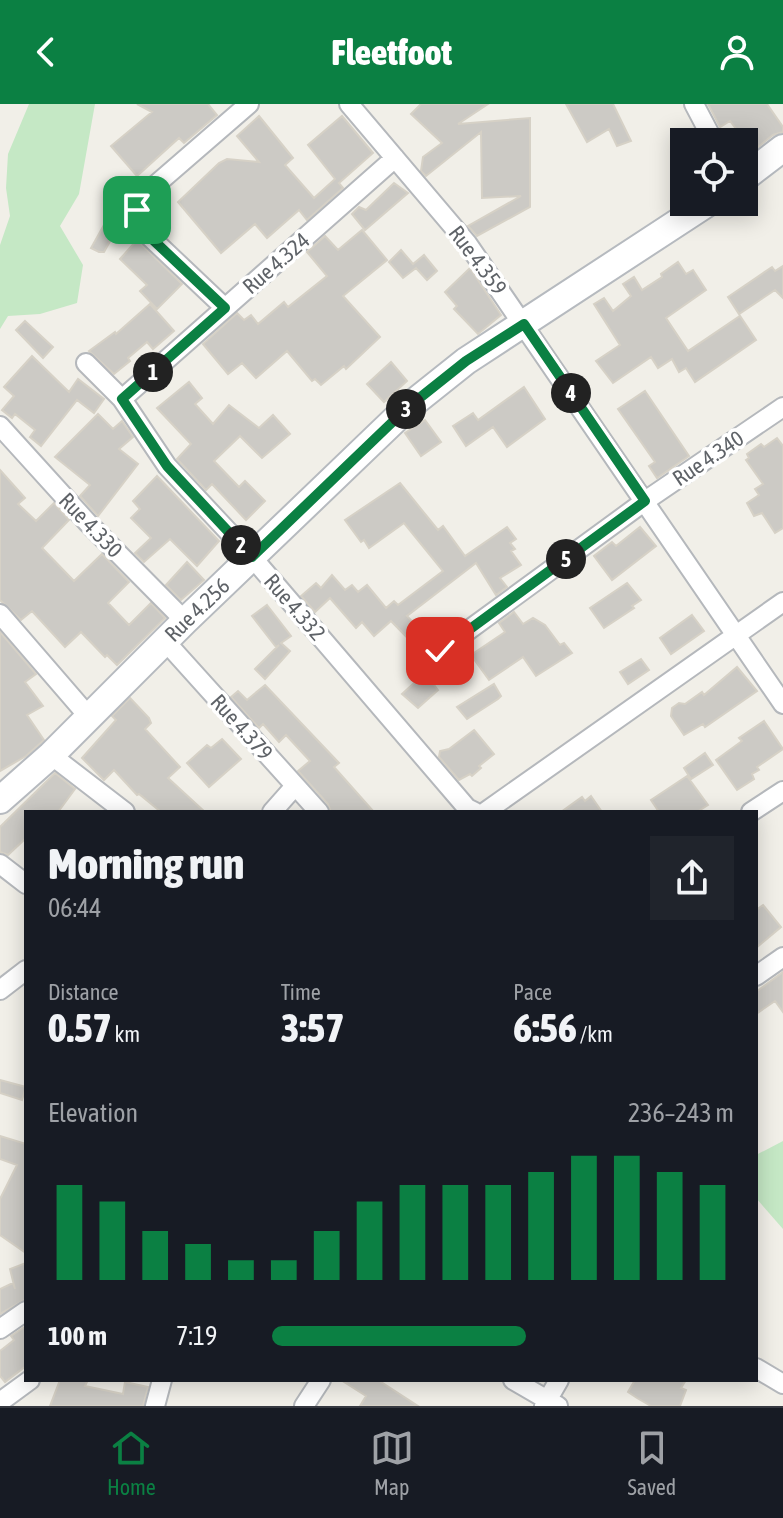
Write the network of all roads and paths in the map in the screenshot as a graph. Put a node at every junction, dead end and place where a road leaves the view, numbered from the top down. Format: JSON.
{"nodes":[{"id":1,"x":249,"y":104,"type":"edge"},
{"id":2,"x":349,"y":104,"type":"edge"},
{"id":3,"x":694,"y":104,"type":"edge"},
{"id":4,"x":707,"y":128,"type":"edge"},
{"id":5,"x":783,"y":148,"type":"edge"},
{"id":6,"x":395,"y":158,"type":"junction"},
{"id":7,"x":758,"y":167,"type":"edge"},
{"id":8,"x":688,"y":216,"type":"edge"},
{"id":9,"x":225,"y":308,"type":"junction"},
{"id":10,"x":524,"y":324,"type":"junction"},
{"id":11,"x":86,"y":363,"type":"dead end"},
{"id":12,"x":122,"y":399,"type":"junction"},
{"id":13,"x":783,"y":407,"type":"edge"},
{"id":14,"x":0,"y":426,"type":"edge"},
{"id":15,"x":645,"y":501,"type":"junction"},
{"id":16,"x":252,"y":557,"type":"junction"},
{"id":17,"x":783,"y":602,"type":"edge"},
{"id":18,"x":0,"y":614,"type":"edge"},
{"id":19,"x":185,"y":621,"type":"junction"},
{"id":20,"x":736,"y":635,"type":"junction"},
{"id":21,"x":165,"y":641,"type":"junction"},
{"id":22,"x":440,"y":651,"type":"dead end"},
{"id":23,"x":783,"y":704,"type":"edge"},
{"id":24,"x":89,"y":717,"type":"junction"},
{"id":25,"x":51,"y":755,"type":"junction"},
{"id":26,"x":295,"y":786,"type":"junction"},
{"id":27,"x":783,"y":791,"type":"edge"},
{"id":28,"x":0,"y":800,"type":"edge"},
{"id":29,"x":122,"y":810,"type":"edge"},
{"id":30,"x":274,"y":810,"type":"edge"},
{"id":31,"x":317,"y":810,"type":"edge"},
{"id":32,"x":471,"y":810,"type":"edge"},
{"id":33,"x":488,"y":810,"type":"edge"},
{"id":34,"x":754,"y":810,"type":"edge"},
{"id":35,"x":0,"y":864,"type":"edge"},
{"id":36,"x":24,"y":882,"type":"edge"},
{"id":37,"x":783,"y":957,"type":"edge"},
{"id":38,"x":24,"y":972,"type":"edge"},
{"id":39,"x":758,"y":975,"type":"edge"},
{"id":40,"x":0,"y":990,"type":"edge"},
{"id":41,"x":24,"y":1312,"type":"edge"},
{"id":42,"x":0,"y":1329,"type":"edge"},
{"id":43,"x":758,"y":1369,"type":"edge"},
{"id":44,"x":27,"y":1382,"type":"edge"},
{"id":45,"x":161,"y":1382,"type":"edge"},
{"id":46,"x":320,"y":1382,"type":"edge"},
{"id":47,"x":516,"y":1382,"type":"edge"},
{"id":48,"x":558,"y":1382,"type":"edge"},
{"id":49,"x":783,"y":1384,"type":"edge"},
{"id":50,"x":0,"y":1402,"type":"edge"},
{"id":51,"x":550,"y":1404,"type":"edge"},
{"id":52,"x":155,"y":1406,"type":"edge"},
{"id":53,"x":304,"y":1406,"type":"edge"}],
"edges":[{"from":1,"to":9,"type":"street"},
{"from":2,"to":6,"type":"street","name":"Rue 4.359"},
{"from":3,"to":4,"type":"street"},
{"from":5,"to":7,"type":"street"},
{"from":6,"to":9,"type":"street","name":"Rue 4.324"},
{"from":6,"to":10,"type":"street","name":"Rue 4.359"},
{"from":8,"to":10,"type":"street","name":"Rue 4.256"},
{"from":9,"to":12,"type":"street","name":"Rue 4.324"},
{"from":10,"to":15,"type":"street","name":"Rue 4.359"},
{"from":10,"to":16,"type":"street","name":"Rue 4.256"},
{"from":11,"to":12,"type":"street","name":"Rue 4.332"},
{"from":12,"to":16,"type":"street","name":"Rue 4.332"},
{"from":13,"to":15,"type":"street","name":"Rue 4.340"},
{"from":14,"to":19,"type":"street","name":"Rue 4.330"},
{"from":15,"to":20,"type":"street","name":"Rue 4.359"},
{"from":15,"to":22,"type":"street","name":"Rue 4.340"},
{"from":16,"to":19,"type":"street","name":"Rue 4.256"},
{"from":16,"to":32,"type":"street","name":"Rue 4.332"},
{"from":17,"to":20,"type":"street"},
{"from":18,"to":24,"type":"street"},
{"from":19,"to":21,"type":"street","name":"Rue 4.256"},
{"from":20,"to":23,"type":"street","name":"Rue 4.359"},
{"from":20,"to":33,"type":"street"},
{"from":21,"to":24,"type":"street","name":"Rue 4.256"},
{"from":21,"to":26,"type":"street","name":"Rue 4.379"},
{"from":24,"to":25,"type":"street","name":"Rue 4.256"},
{"from":25,"to":28,"type":"street","name":"Rue 4.256"},
{"from":25,"to":29,"type":"street"},
{"from":26,"to":30,"type":"street"},
{"from":26,"to":31,"type":"street","name":"Rue 4.379"},
{"from":27,"to":34,"type":"street"},
{"from":35,"to":36,"type":"street"},
{"from":37,"to":39,"type":"street"},
{"from":38,"to":40,"type":"street"},
{"from":41,"to":42,"type":"street"},
{"from":43,"to":49,"type":"street"},
{"from":44,"to":50,"type":"street"},
{"from":45,"to":52,"type":"street"},
{"from":46,"to":53,"type":"street"},
{"from":47,"to":51,"type":"street"},
{"from":48,"to":51,"type":"street"}]}
